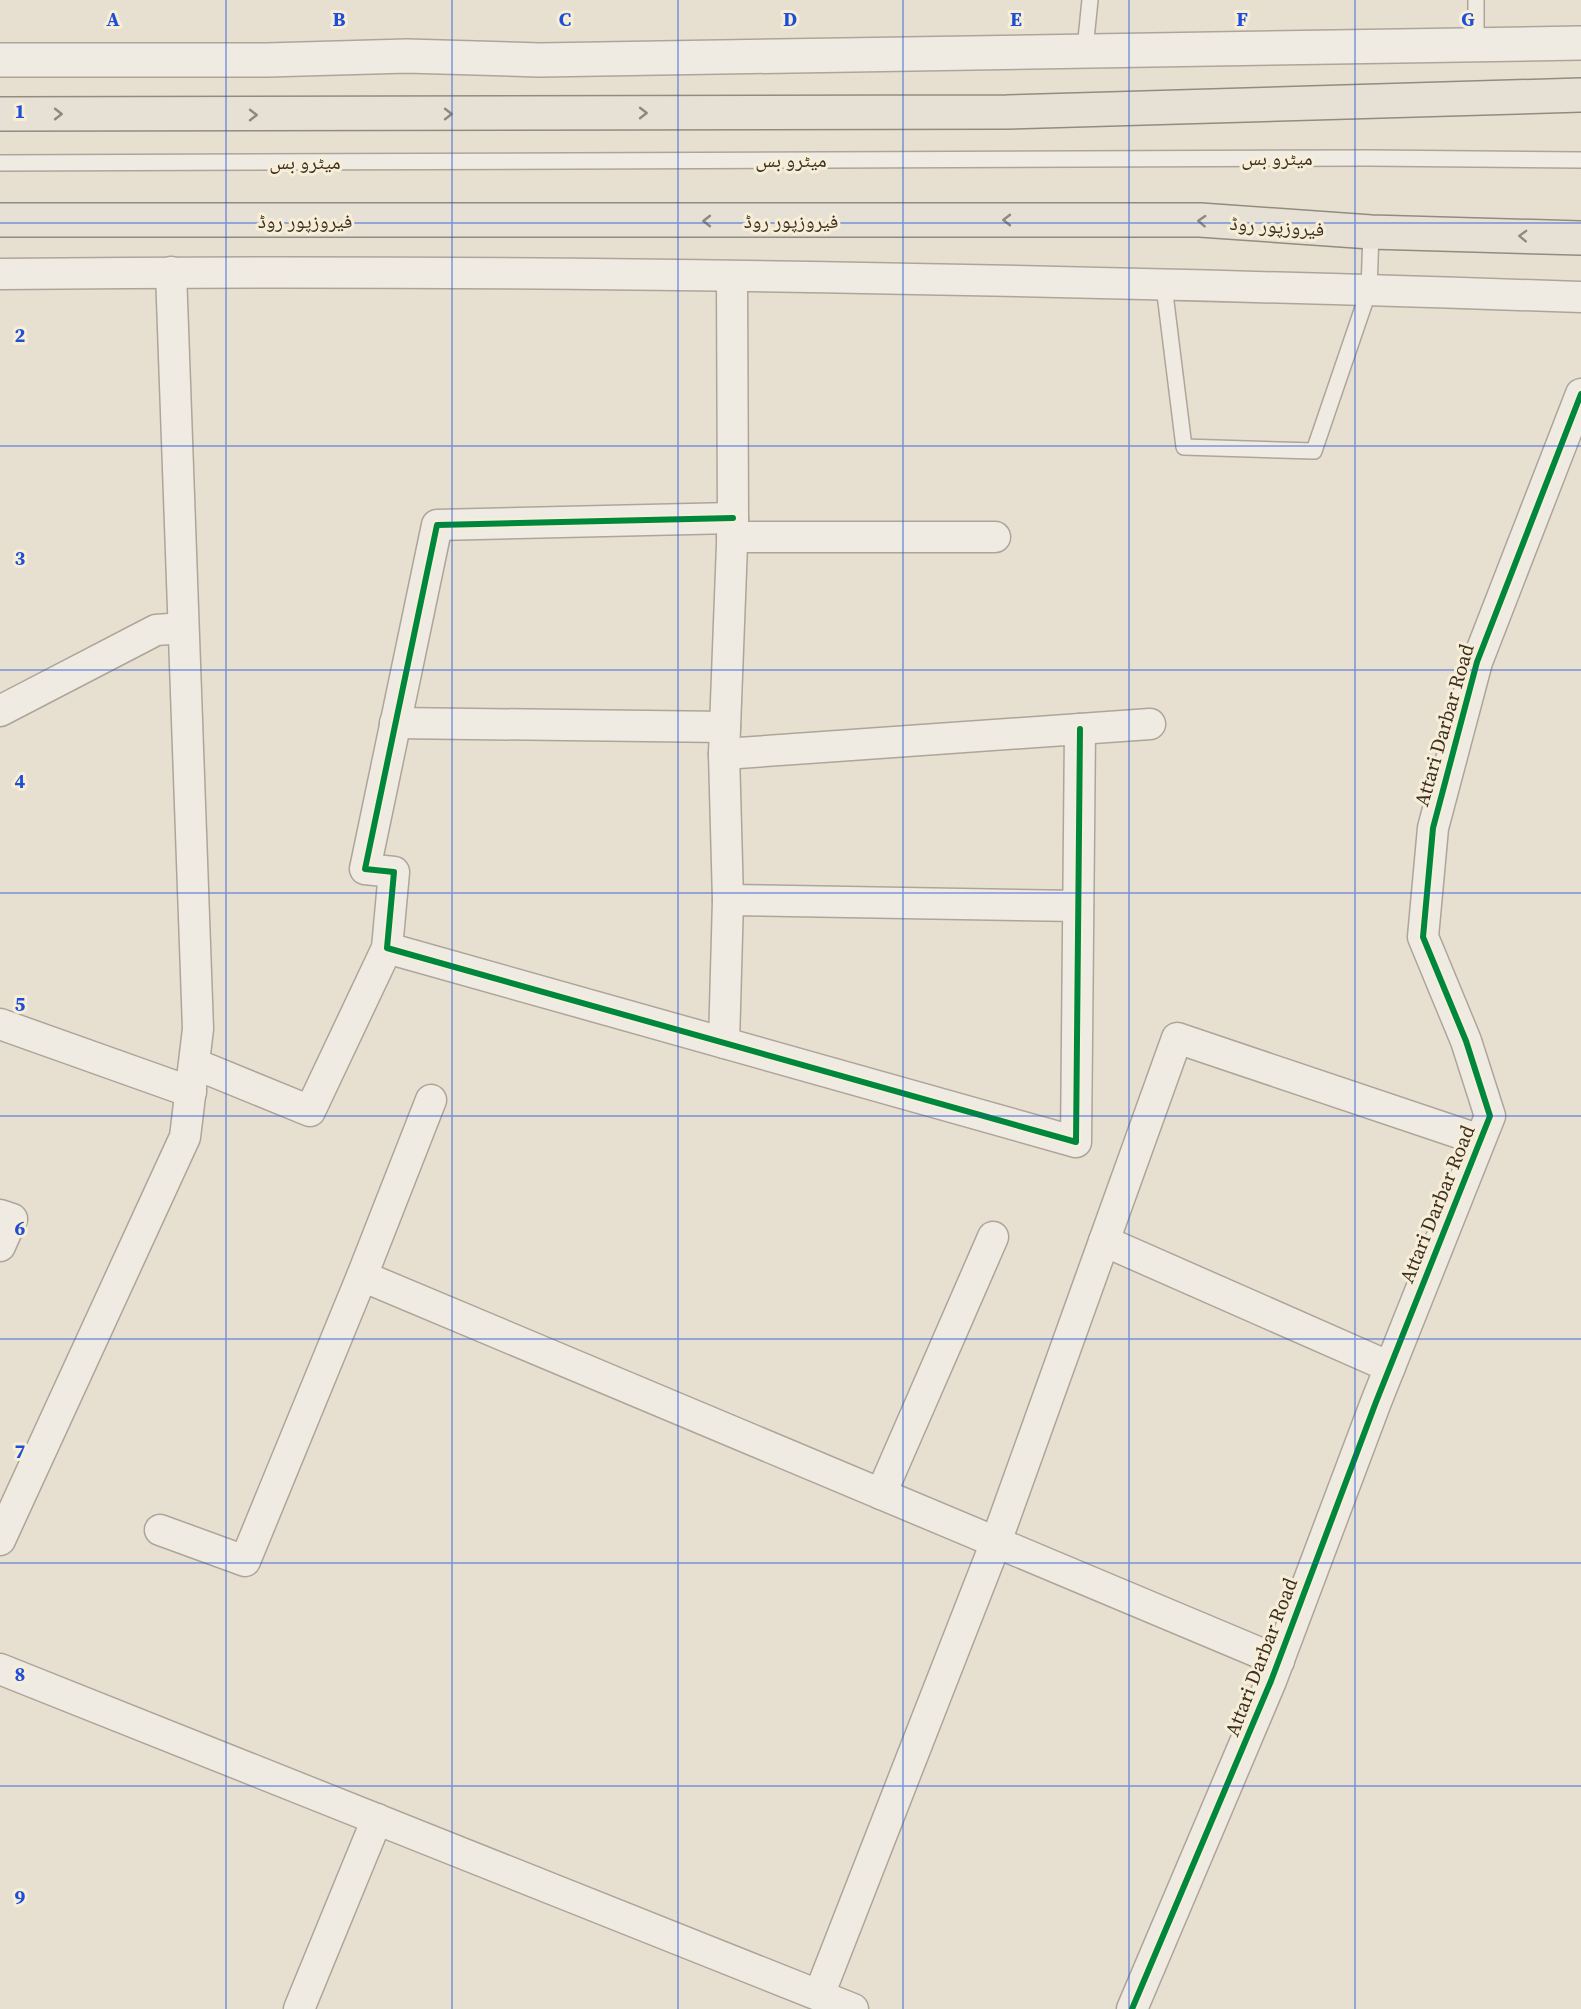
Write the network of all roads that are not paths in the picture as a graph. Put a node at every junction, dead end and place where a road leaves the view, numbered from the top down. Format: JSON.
{"nodes":[{"id":1,"x":1090,"y":0,"type":"edge"},
{"id":2,"x":1476,"y":0,"type":"edge"},
{"id":3,"x":1476,"y":43,"type":"junction"},
{"id":4,"x":1581,"y":43,"type":"edge"},
{"id":5,"x":1085,"y":49,"type":"junction"},
{"id":6,"x":0,"y":60,"type":"edge"},
{"id":7,"x":1581,"y":95,"type":"edge"},
{"id":8,"x":0,"y":114,"type":"edge"},
{"id":9,"x":1581,"y":160,"type":"edge"},
{"id":10,"x":0,"y":163,"type":"edge"},
{"id":11,"x":0,"y":220,"type":"edge"},
{"id":12,"x":1371,"y":232,"type":"junction"},
{"id":13,"x":1581,"y":238,"type":"edge"},
{"id":14,"x":171,"y":272,"type":"junction"},
{"id":15,"x":0,"y":274,"type":"edge"},
{"id":16,"x":732,"y":278,"type":"junction"},
{"id":17,"x":1164,"y":286,"type":"junction"},
{"id":18,"x":1369,"y":290,"type":"junction"},
{"id":19,"x":1581,"y":297,"type":"edge"},
{"id":20,"x":1581,"y":394,"type":"edge"},
{"id":21,"x":732,"y":527,"type":"junction"},
{"id":22,"x":995,"y":537,"type":"dead end"},
{"id":23,"x":183,"y":628,"type":"junction"},
{"id":24,"x":0,"y":711,"type":"edge"},
{"id":25,"x":395,"y":723,"type":"junction"},
{"id":26,"x":1150,"y":724,"type":"dead end"},
{"id":27,"x":1080,"y":729,"type":"junction"},
{"id":28,"x":725,"y":740,"type":"junction"},
{"id":29,"x":728,"y":900,"type":"junction"},
{"id":30,"x":1078,"y":906,"type":"junction"},
{"id":31,"x":387,"y":948,"type":"junction"},
{"id":32,"x":0,"y":1024,"type":"edge"},
{"id":33,"x":724,"y":1043,"type":"junction"},
{"id":34,"x":193,"y":1078,"type":"junction"},
{"id":35,"x":431,"y":1100,"type":"dead end"},
{"id":36,"x":1480,"y":1140,"type":"junction"},
{"id":37,"x":0,"y":1215,"type":"edge"},
{"id":38,"x":993,"y":1238,"type":"dead end"},
{"id":39,"x":1104,"y":1241,"type":"junction"},
{"id":40,"x":0,"y":1246,"type":"edge"},
{"id":41,"x":362,"y":1276,"type":"junction"},
{"id":42,"x":1390,"y":1367,"type":"junction"},
{"id":43,"x":881,"y":1494,"type":"junction"},
{"id":44,"x":160,"y":1530,"type":"dead end"},
{"id":45,"x":0,"y":1540,"type":"edge"},
{"id":46,"x":996,"y":1542,"type":"junction"},
{"id":47,"x":1279,"y":1660,"type":"junction"},
{"id":48,"x":0,"y":1669,"type":"edge"},
{"id":49,"x":377,"y":1819,"type":"junction"},
{"id":50,"x":819,"y":1995,"type":"junction"},
{"id":51,"x":299,"y":2009,"type":"edge"},
{"id":52,"x":853,"y":2009,"type":"edge"},
{"id":53,"x":1132,"y":2009,"type":"edge"}],
"edges":[{"from":1,"to":5,"type":"lane"},
{"from":2,"to":3,"type":"lane"},
{"from":3,"to":4,"type":"street"},
{"from":3,"to":5,"type":"street"},
{"from":5,"to":6,"type":"street"},
{"from":8,"to":7,"type":"main road","one_way":true},
{"from":9,"to":10,"type":"lane","name":"میٹرو بس"},
{"from":12,"to":11,"type":"main road","name":"فیروزپور روڈ","one_way":true},
{"from":13,"to":12,"type":"main road","name":"فیروزپور روڈ","one_way":true},
{"from":12,"to":18,"type":"lane"},
{"from":14,"to":15,"type":"street"},
{"from":14,"to":16,"type":"street"},
{"from":14,"to":23,"type":"street"},
{"from":16,"to":17,"type":"street"},
{"from":16,"to":21,"type":"street"},
{"from":17,"to":18,"type":"street"},
{"from":17,"to":18,"type":"lane"},
{"from":18,"to":19,"type":"street"},
{"from":20,"to":36,"type":"street","name":"Attari Darbar Road"},
{"from":21,"to":22,"type":"street"},
{"from":21,"to":25,"type":"street"},
{"from":21,"to":28,"type":"street"},
{"from":23,"to":24,"type":"street"},
{"from":23,"to":34,"type":"street"},
{"from":25,"to":28,"type":"street"},
{"from":25,"to":31,"type":"street"},
{"from":26,"to":27,"type":"street"},
{"from":27,"to":28,"type":"street"},
{"from":27,"to":30,"type":"street"},
{"from":28,"to":29,"type":"street"},
{"from":29,"to":30,"type":"street"},
{"from":29,"to":33,"type":"street"},
{"from":30,"to":33,"type":"street"},
{"from":31,"to":33,"type":"street"},
{"from":31,"to":34,"type":"street"},
{"from":32,"to":34,"type":"street"},
{"from":34,"to":45,"type":"street"},
{"from":35,"to":41,"type":"street"},
{"from":36,"to":39,"type":"street"},
{"from":36,"to":42,"type":"street","name":"Attari Darbar Road"},
{"from":37,"to":40,"type":"street"},
{"from":38,"to":43,"type":"street"},
{"from":39,"to":42,"type":"street"},
{"from":39,"to":46,"type":"street"},
{"from":41,"to":43,"type":"street"},
{"from":41,"to":44,"type":"street"},
{"from":42,"to":47,"type":"street","name":"Attari Darbar Road"},
{"from":43,"to":46,"type":"street"},
{"from":46,"to":47,"type":"street"},
{"from":46,"to":50,"type":"street"},
{"from":47,"to":53,"type":"street","name":"Attari Darbar Road"},
{"from":48,"to":49,"type":"street"},
{"from":49,"to":50,"type":"street"},
{"from":49,"to":51,"type":"street"},
{"from":50,"to":52,"type":"street"}]}
